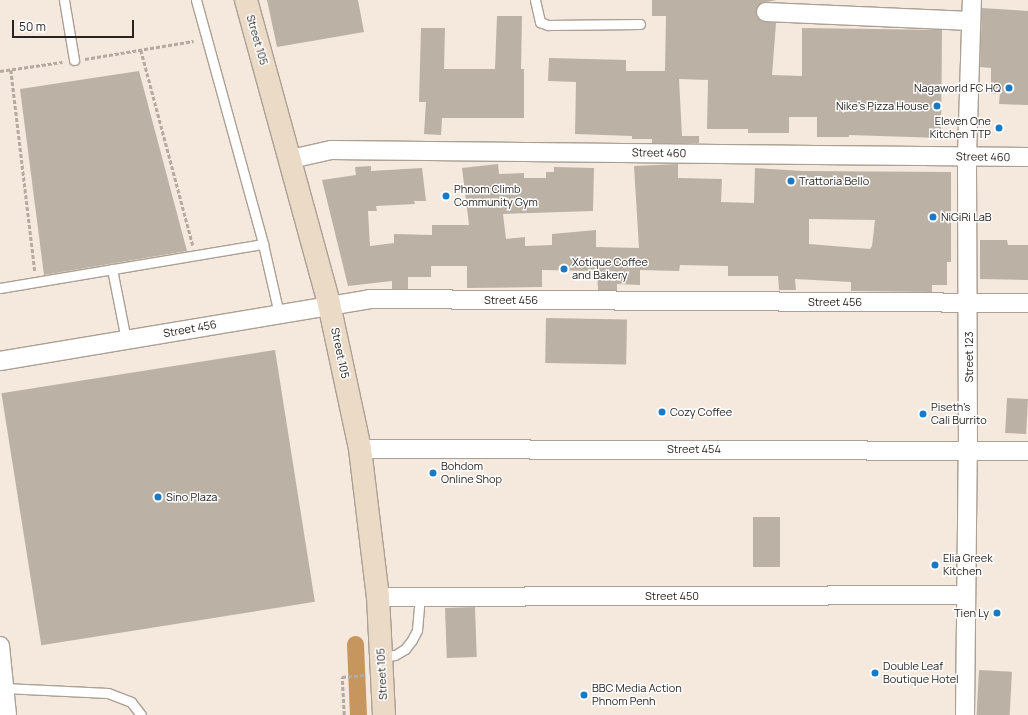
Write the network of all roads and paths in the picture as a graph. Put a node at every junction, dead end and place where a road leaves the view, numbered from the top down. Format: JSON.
{"nodes":[{"id":1,"x":64,"y":0,"type":"edge"},
{"id":2,"x":196,"y":0,"type":"edge"},
{"id":3,"x":246,"y":0,"type":"edge"},
{"id":4,"x":535,"y":0,"type":"edge"},
{"id":5,"x":972,"y":0,"type":"edge"},
{"id":6,"x":766,"y":12,"type":"dead end"},
{"id":7,"x":971,"y":21,"type":"junction"},
{"id":8,"x":640,"y":24,"type":"dead end"},
{"id":9,"x":207,"y":38,"type":"junction"},
{"id":10,"x":141,"y":50,"type":"junction"},
{"id":11,"x":74,"y":60,"type":"junction"},
{"id":12,"x":11,"y":70,"type":"junction"},
{"id":13,"x":0,"y":71,"type":"edge"},
{"id":14,"x":967,"y":156,"type":"junction"},
{"id":15,"x":1028,"y":157,"type":"edge"},
{"id":16,"x":291,"y":159,"type":"junction"},
{"id":17,"x":263,"y":244,"type":"junction"},
{"id":18,"x":196,"y":255,"type":"junction"},
{"id":19,"x":112,"y":269,"type":"junction"},
{"id":20,"x":37,"y":282,"type":"junction"},
{"id":21,"x":0,"y":288,"type":"edge"},
{"id":22,"x":969,"y":303,"type":"junction"},
{"id":23,"x":1028,"y":303,"type":"edge"},
{"id":24,"x":322,"y":305,"type":"junction"},
{"id":25,"x":284,"y":313,"type":"junction"},
{"id":26,"x":126,"y":340,"type":"junction"},
{"id":27,"x":0,"y":361,"type":"edge"},
{"id":28,"x":360,"y":449,"type":"junction"},
{"id":29,"x":968,"y":450,"type":"junction"},
{"id":30,"x":1028,"y":450,"type":"edge"},
{"id":31,"x":966,"y":595,"type":"junction"},
{"id":32,"x":378,"y":597,"type":"junction"},
{"id":33,"x":420,"y":597,"type":"junction"},
{"id":34,"x":0,"y":646,"type":"edge"},
{"id":35,"x":381,"y":657,"type":"junction"},
{"id":36,"x":366,"y":675,"type":"dead end"},
{"id":37,"x":4,"y":688,"type":"junction"},
{"id":38,"x":7,"y":715,"type":"edge"},
{"id":39,"x":141,"y":715,"type":"edge"},
{"id":40,"x":344,"y":715,"type":"edge"},
{"id":41,"x":384,"y":715,"type":"edge"},
{"id":42,"x":965,"y":715,"type":"edge"}],
"edges":[{"from":1,"to":11,"type":"lane"},
{"from":2,"to":9,"type":"lane"},
{"from":3,"to":16,"type":"street","name":"Street 105"},
{"from":4,"to":8,"type":"lane"},
{"from":5,"to":7,"type":"street","name":"Street 123"},
{"from":6,"to":7,"type":"street"},
{"from":7,"to":14,"type":"street","name":"Street 123"},
{"from":9,"to":10,"type":"path"},
{"from":9,"to":17,"type":"lane"},
{"from":10,"to":11,"type":"path"},
{"from":10,"to":18,"type":"path"},
{"from":11,"to":12,"type":"path"},
{"from":12,"to":13,"type":"path"},
{"from":12,"to":20,"type":"path"},
{"from":14,"to":15,"type":"street","name":"Street 460"},
{"from":14,"to":16,"type":"street","name":"Street 460"},
{"from":14,"to":22,"type":"street","name":"Street 123"},
{"from":16,"to":24,"type":"street","name":"Street 105"},
{"from":17,"to":18,"type":"lane"},
{"from":17,"to":25,"type":"lane"},
{"from":18,"to":19,"type":"lane"},
{"from":19,"to":20,"type":"lane"},
{"from":19,"to":26,"type":"lane"},
{"from":20,"to":21,"type":"lane"},
{"from":22,"to":23,"type":"street","name":"Street 456"},
{"from":22,"to":24,"type":"street","name":"Street 456"},
{"from":22,"to":29,"type":"street","name":"Street 123"},
{"from":24,"to":25,"type":"street","name":"Street 456"},
{"from":24,"to":28,"type":"street","name":"Street 105"},
{"from":25,"to":26,"type":"street","name":"Street 456"},
{"from":26,"to":27,"type":"street","name":"Street 456"},
{"from":28,"to":29,"type":"street","name":"Street 454"},
{"from":28,"to":32,"type":"street","name":"Street 105"},
{"from":29,"to":30,"type":"street","name":"Street 454"},
{"from":29,"to":31,"type":"street","name":"Street 123"},
{"from":31,"to":33,"type":"street","name":"Street 450"},
{"from":31,"to":42,"type":"street","name":"Street 123"},
{"from":32,"to":33,"type":"street","name":"Street 450"},
{"from":32,"to":35,"type":"street","name":"Street 105"},
{"from":33,"to":35,"type":"lane"},
{"from":34,"to":37,"type":"street"},
{"from":35,"to":41,"type":"street","name":"Street 105"},
{"from":36,"to":40,"type":"path"},
{"from":37,"to":38,"type":"street"},
{"from":37,"to":39,"type":"lane"}]}
